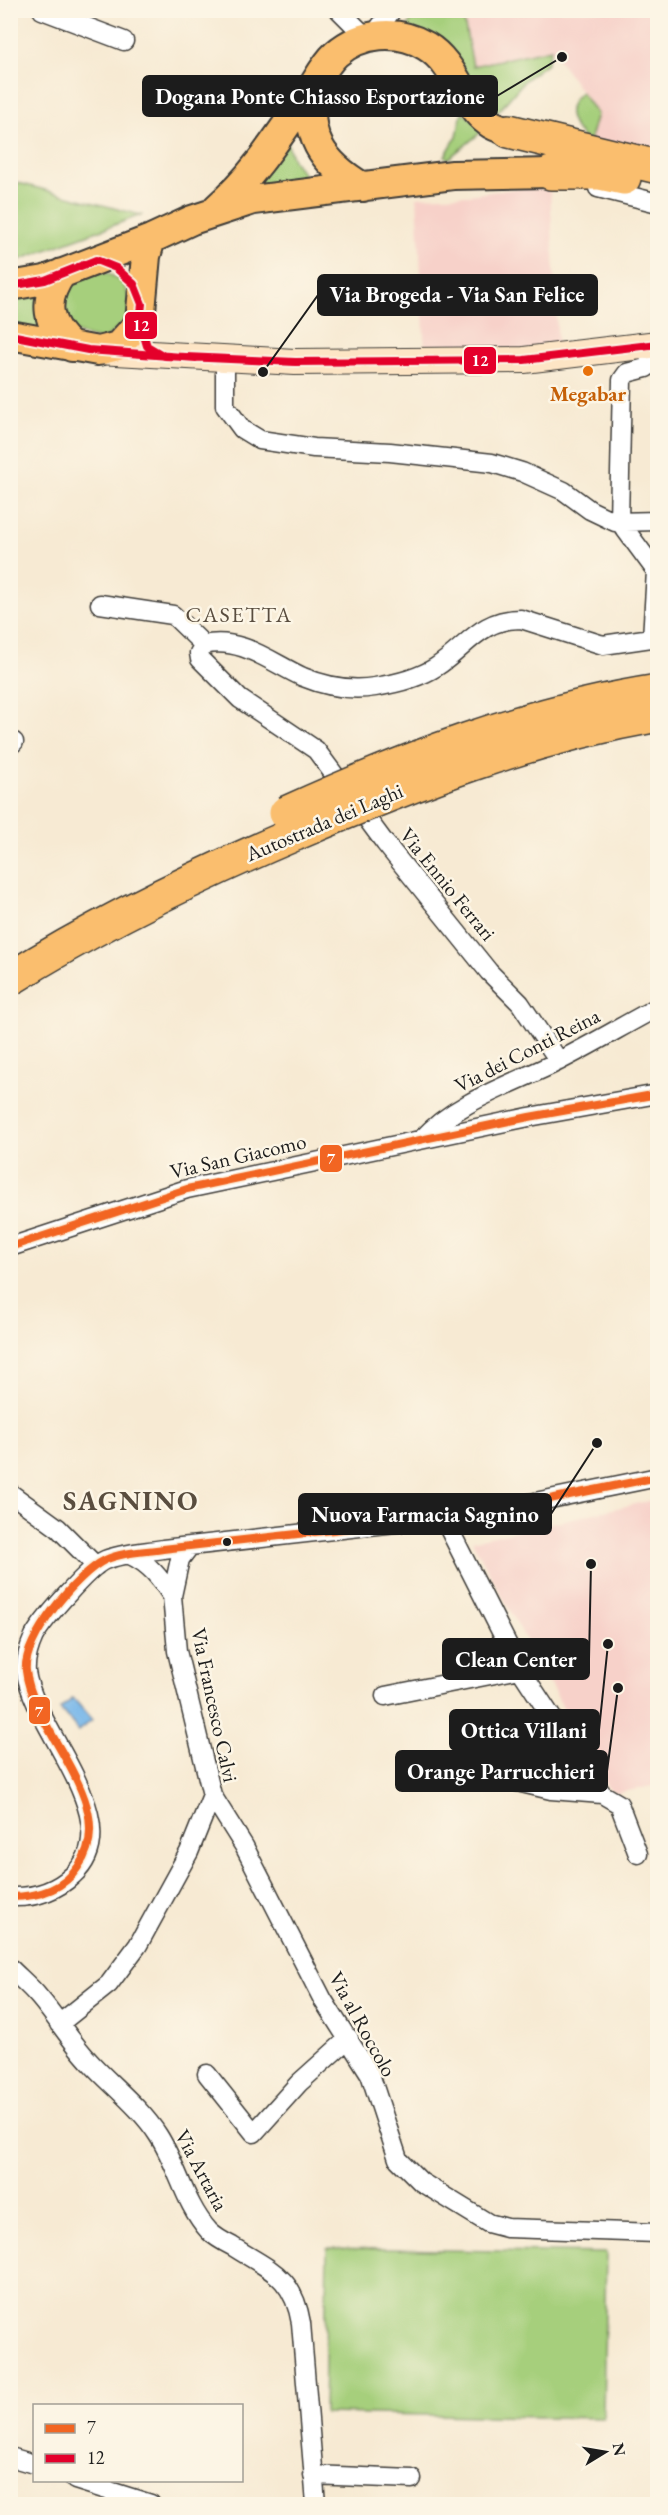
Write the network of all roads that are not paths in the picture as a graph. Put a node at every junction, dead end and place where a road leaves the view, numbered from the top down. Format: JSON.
{"nodes":[{"id":1,"x":42,"y":10,"type":"edge"},
{"id":2,"x":339,"y":10,"type":"edge"},
{"id":3,"x":392,"y":10,"type":"edge"},
{"id":4,"x":370,"y":37,"type":"junction"},
{"id":5,"x":124,"y":41,"type":"dead end"},
{"id":6,"x":316,"y":82,"type":"junction"},
{"id":7,"x":509,"y":131,"type":"joint"},
{"id":8,"x":657,"y":167,"type":"edge"},
{"id":9,"x":551,"y":172,"type":"junction"},
{"id":10,"x":657,"y":186,"type":"edge"},
{"id":11,"x":363,"y":187,"type":"junction"},
{"id":12,"x":657,"y":203,"type":"edge"},
{"id":13,"x":211,"y":213,"type":"junction"},
{"id":14,"x":151,"y":239,"type":"junction"},
{"id":15,"x":96,"y":260,"type":"junction"},
{"id":16,"x":62,"y":273,"type":"junction"},
{"id":17,"x":10,"y":286,"type":"edge"},
{"id":18,"x":141,"y":313,"type":"junction"},
{"id":19,"x":10,"y":335,"type":"edge"},
{"id":20,"x":653,"y":344,"type":"edge"},
{"id":21,"x":85,"y":349,"type":"junction"},
{"id":22,"x":164,"y":356,"type":"junction"},
{"id":23,"x":225,"y":359,"type":"junction"},
{"id":24,"x":617,"y":521,"type":"junction"},
{"id":25,"x":657,"y":521,"type":"edge"},
{"id":26,"x":100,"y":604,"type":"dead end"},
{"id":27,"x":655,"y":637,"type":"edge"},
{"id":28,"x":204,"y":645,"type":"junction"},
{"id":29,"x":657,"y":691,"type":"edge"},
{"id":30,"x":657,"y":715,"type":"edge"},
{"id":31,"x":291,"y":823,"type":"junction"},
{"id":32,"x":10,"y":955,"type":"edge"},
{"id":33,"x":10,"y":979,"type":"edge"},
{"id":34,"x":657,"y":1007,"type":"edge"},
{"id":35,"x":559,"y":1061,"type":"junction"},
{"id":36,"x":657,"y":1094,"type":"edge"},
{"id":37,"x":422,"y":1139,"type":"junction"},
{"id":38,"x":10,"y":1247,"type":"edge"},
{"id":39,"x":657,"y":1477,"type":"edge"},
{"id":40,"x":10,"y":1493,"type":"edge"},
{"id":41,"x":443,"y":1517,"type":"junction"},
{"id":42,"x":190,"y":1546,"type":"junction"},
{"id":43,"x":130,"y":1555,"type":"junction"},
{"id":44,"x":96,"y":1566,"type":"junction"},
{"id":45,"x":172,"y":1596,"type":"junction"},
{"id":46,"x":520,"y":1669,"type":"junction"},
{"id":47,"x":385,"y":1696,"type":"dead end"},
{"id":48,"x":467,"y":1770,"type":"dead end"},
{"id":49,"x":602,"y":1794,"type":"junction"},
{"id":50,"x":212,"y":1795,"type":"junction"},
{"id":51,"x":638,"y":1854,"type":"dead end"},
{"id":52,"x":10,"y":1897,"type":"edge"},
{"id":53,"x":10,"y":1968,"type":"edge"},
{"id":54,"x":59,"y":2024,"type":"junction"},
{"id":55,"x":349,"y":2038,"type":"junction"},
{"id":56,"x":207,"y":2074,"type":"dead end"},
{"id":57,"x":657,"y":2235,"type":"edge"},
{"id":58,"x":10,"y":2457,"type":"edge"},
{"id":59,"x":33,"y":2464,"type":"edge"},
{"id":60,"x":313,"y":2475,"type":"junction"},
{"id":61,"x":412,"y":2479,"type":"dead end"},
{"id":62,"x":78,"y":2482,"type":"edge"},
{"id":63,"x":151,"y":2505,"type":"edge"},
{"id":64,"x":316,"y":2505,"type":"edge"}],
"edges":[{"from":1,"to":5,"type":"street"},
{"from":2,"to":4,"type":"street"},
{"from":3,"to":4,"type":"street"},
{"from":4,"to":6,"type":"main road"},
{"from":4,"to":7,"type":"main road"},
{"from":6,"to":11,"type":"main road"},
{"from":6,"to":13,"type":"main road"},
{"from":7,"to":8,"type":"highway"},
{"from":9,"to":10,"type":"highway"},
{"from":9,"to":11,"type":"main road"},
{"from":9,"to":12,"type":"street"},
{"from":11,"to":13,"type":"main road"},
{"from":13,"to":14,"type":"main road"},
{"from":14,"to":15,"type":"main road"},
{"from":14,"to":18,"type":"main road"},
{"from":15,"to":16,"type":"main road"},
{"from":15,"to":18,"type":"main road"},
{"from":16,"to":17,"type":"main road"},
{"from":16,"to":21,"type":"main road"},
{"from":18,"to":21,"type":"main road"},
{"from":18,"to":22,"type":"street"},
{"from":19,"to":21,"type":"main road"},
{"from":20,"to":23,"type":"street"},
{"from":20,"to":24,"type":"street"},
{"from":21,"to":22,"type":"street"},
{"from":22,"to":23,"type":"street"},
{"from":23,"to":24,"type":"street"},
{"from":24,"to":25,"type":"street"},
{"from":24,"to":27,"type":"street"},
{"from":26,"to":28,"type":"street"},
{"from":27,"to":28,"type":"street"},
{"from":28,"to":35,"type":"street","name":"Via Ennio Ferrari"},
{"from":29,"to":31,"type":"highway","name":"Autostrada dei Laghi","bridge":true},
{"from":30,"to":31,"type":"highway","name":"Autostrada dei Laghi","bridge":true},
{"from":31,"to":32,"type":"highway","name":"Autostrada dei Laghi"},
{"from":31,"to":33,"type":"highway","name":"Autostrada dei Laghi"},
{"from":34,"to":35,"type":"street","name":"Via dei Conti Reina"},
{"from":35,"to":37,"type":"street","name":"Via dei Conti Reina"},
{"from":36,"to":37,"type":"street","name":"Via San Giacomo"},
{"from":37,"to":38,"type":"street","name":"Via San Giacomo"},
{"from":39,"to":41,"type":"street"},
{"from":40,"to":44,"type":"street"},
{"from":41,"to":42,"type":"street"},
{"from":41,"to":46,"type":"street"},
{"from":42,"to":43,"type":"street"},
{"from":42,"to":45,"type":"street","name":"Via Francesco Calvi"},
{"from":43,"to":44,"type":"street"},
{"from":43,"to":45,"type":"street"},
{"from":44,"to":52,"type":"street"},
{"from":45,"to":50,"type":"street","name":"Via Francesco Calvi"},
{"from":46,"to":47,"type":"street"},
{"from":46,"to":49,"type":"street"},
{"from":48,"to":49,"type":"street"},
{"from":49,"to":51,"type":"street"},
{"from":50,"to":54,"type":"street","name":"Via Francesco Calvi"},
{"from":50,"to":55,"type":"street","name":"Via al Roccolo"},
{"from":53,"to":54,"type":"street","name":"Via Artaria"},
{"from":54,"to":60,"type":"street","name":"Via Artaria"},
{"from":55,"to":56,"type":"street"},
{"from":55,"to":57,"type":"street","name":"Via al Roccolo"},
{"from":58,"to":59,"type":"street"},
{"from":60,"to":61,"type":"street"},
{"from":60,"to":64,"type":"street","name":"Via Artaria"},
{"from":62,"to":63,"type":"street"}]}
